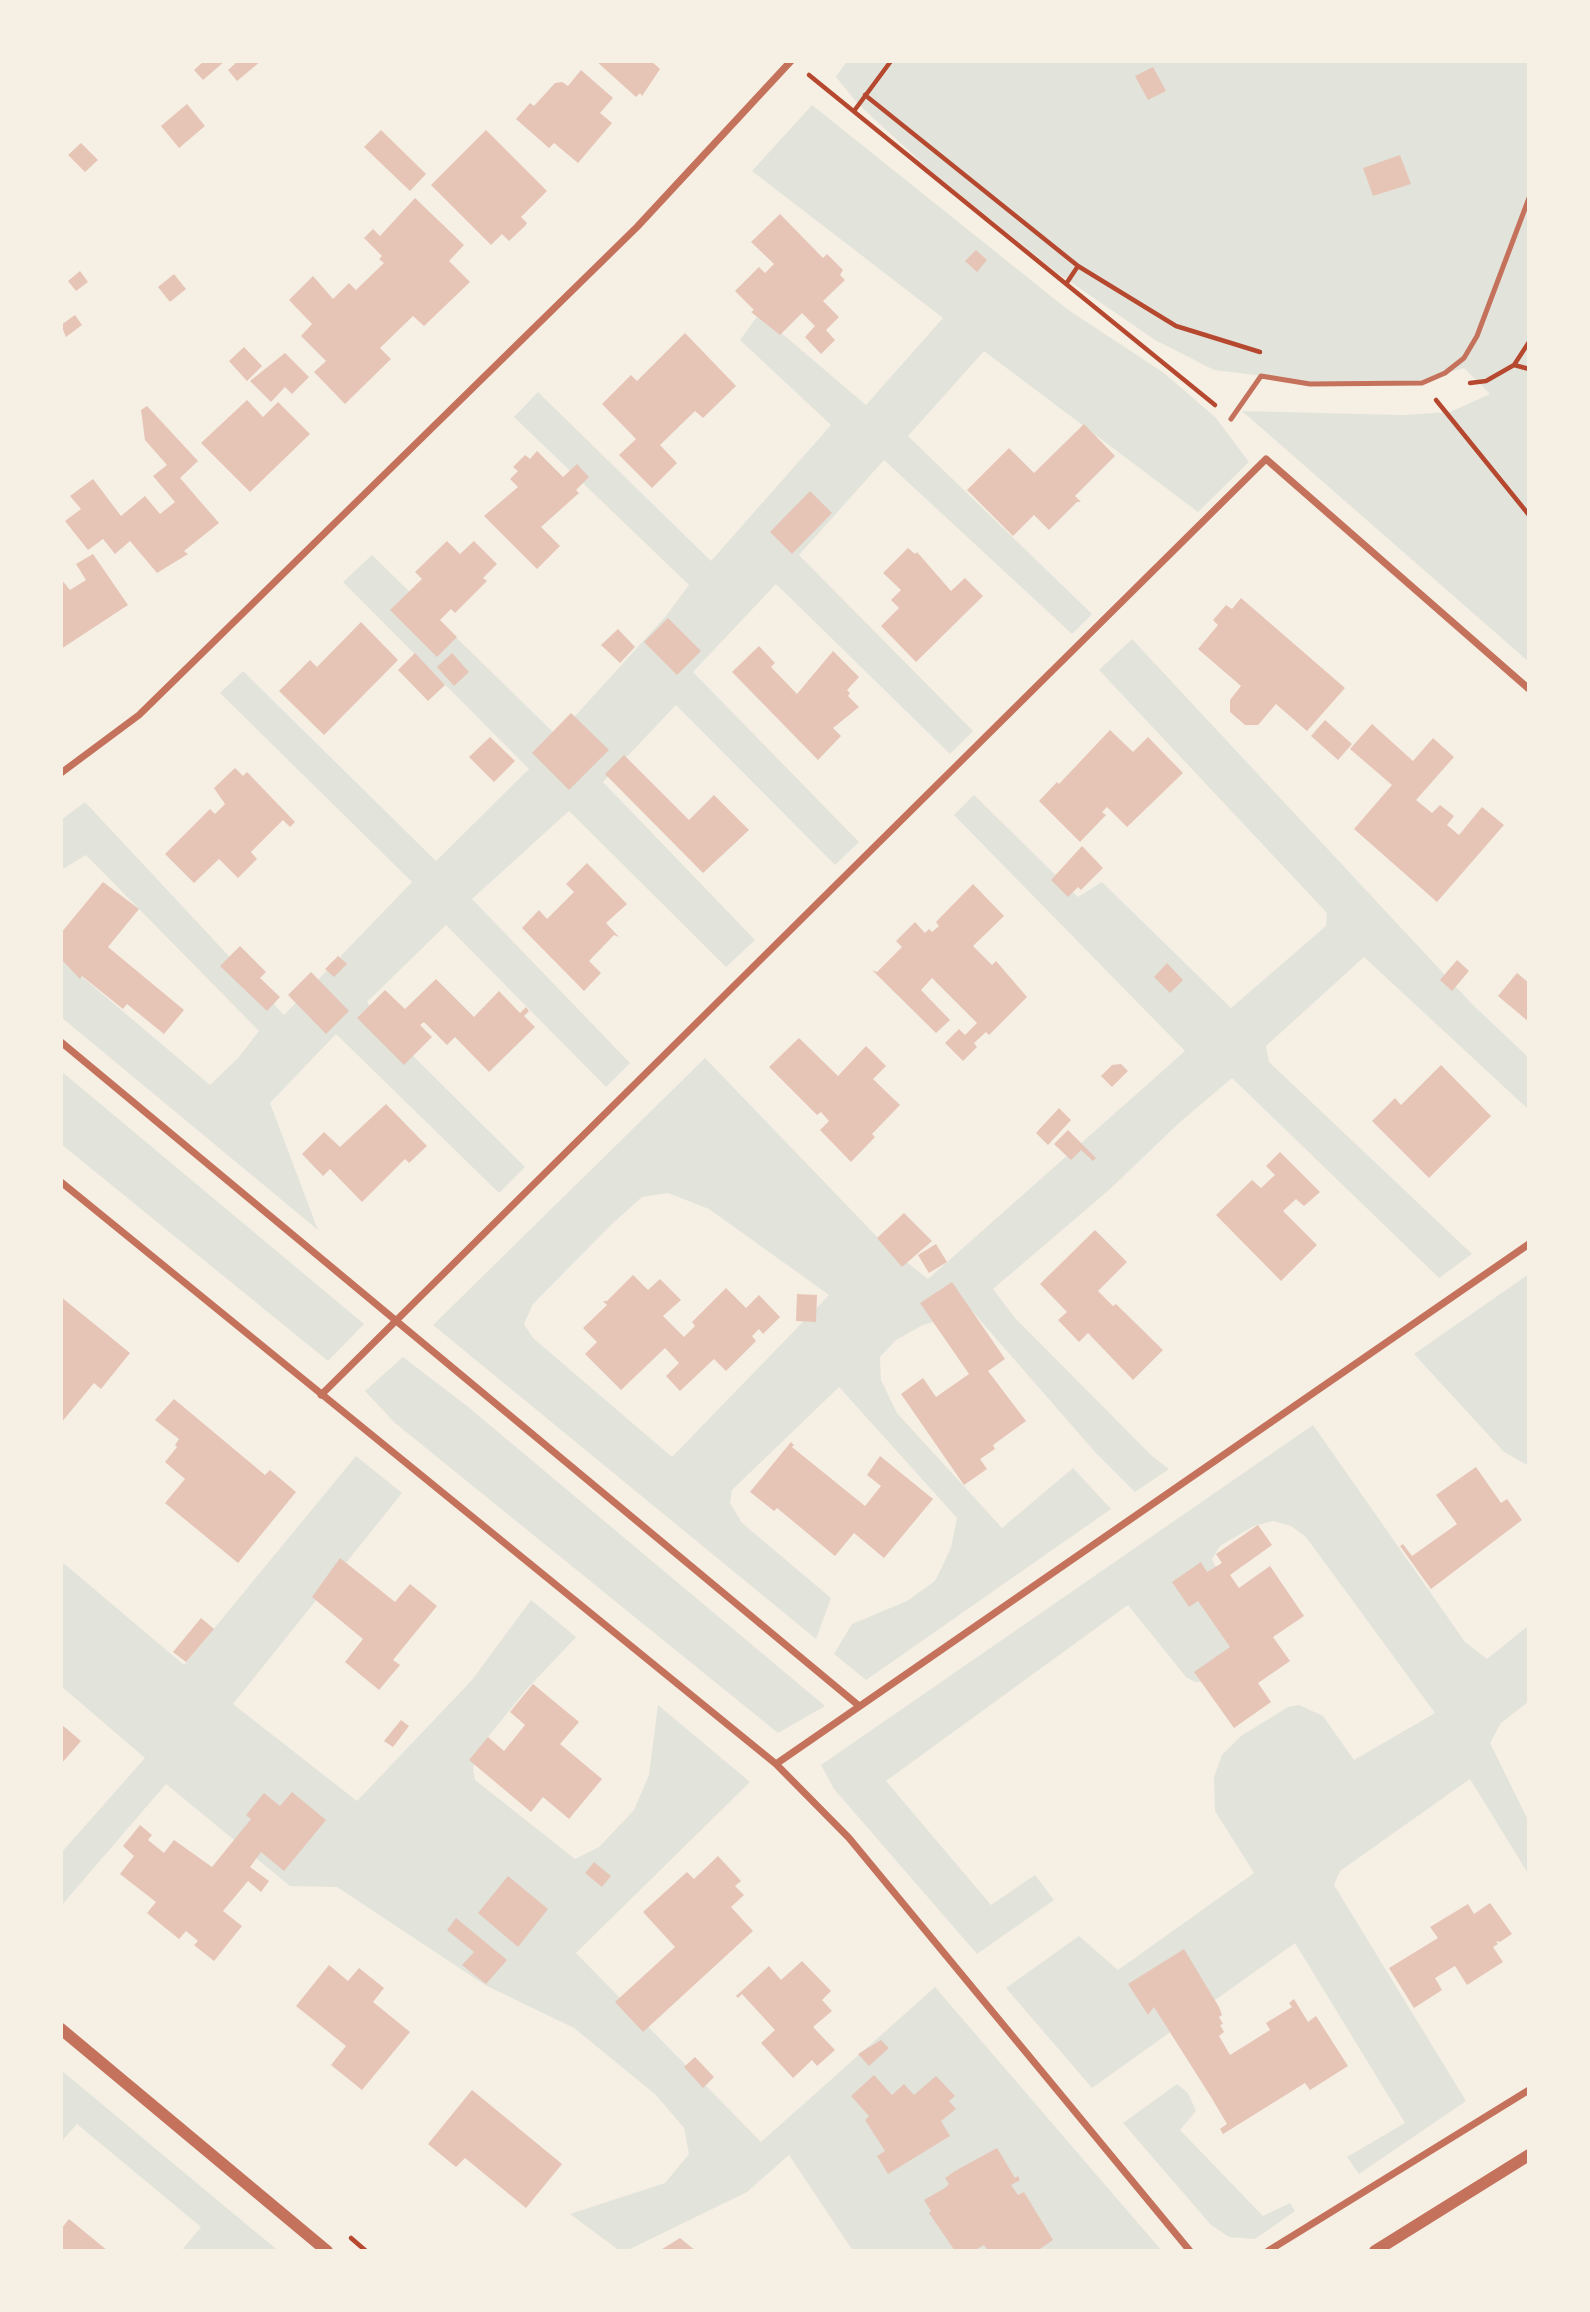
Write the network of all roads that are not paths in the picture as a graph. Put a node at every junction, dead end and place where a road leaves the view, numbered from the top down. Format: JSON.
{"nodes":[{"id":1,"x":791,"y":61,"type":"edge"},
{"id":2,"x":1529,"y":198,"type":"edge"},
{"id":3,"x":1231,"y":419,"type":"road end"},
{"id":4,"x":1529,"y":689,"type":"edge"},
{"id":5,"x":61,"y":773,"type":"edge"},
{"id":6,"x":61,"y":1042,"type":"edge"},
{"id":7,"x":61,"y":1182,"type":"edge"},
{"id":8,"x":1529,"y":1244,"type":"edge"},
{"id":9,"x":398,"y":1321,"type":"junction"},
{"id":10,"x":321,"y":1395,"type":"junction"},
{"id":11,"x":858,"y":1705,"type":"junction"},
{"id":12,"x":776,"y":1764,"type":"junction"},
{"id":13,"x":61,"y":2029,"type":"edge"},
{"id":14,"x":1529,"y":2090,"type":"edge"},
{"id":15,"x":1529,"y":2155,"type":"edge"},
{"id":16,"x":327,"y":2251,"type":"edge"},
{"id":17,"x":1190,"y":2251,"type":"edge"},
{"id":18,"x":1268,"y":2251,"type":"edge"},
{"id":19,"x":1375,"y":2251,"type":"edge"}],
"edges":[{"from":1,"to":5,"type":"street"},
{"from":2,"to":3,"type":"lane"},
{"from":4,"to":9,"type":"street"},
{"from":6,"to":9,"type":"street"},
{"from":7,"to":10,"type":"street"},
{"from":8,"to":11,"type":"street"},
{"from":9,"to":10,"type":"street"},
{"from":9,"to":11,"type":"street"},
{"from":10,"to":12,"type":"street"},
{"from":11,"to":12,"type":"street"},
{"from":12,"to":17,"type":"street"},
{"from":13,"to":16,"type":"street"},
{"from":14,"to":18,"type":"street"},
{"from":15,"to":19,"type":"street"}]}
